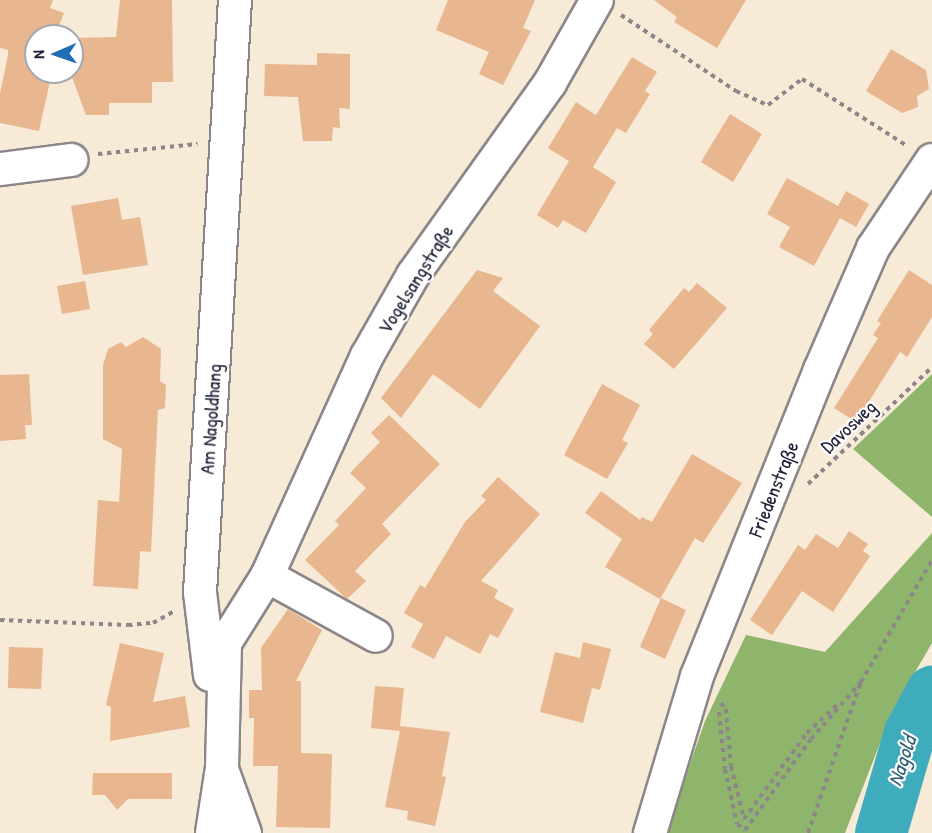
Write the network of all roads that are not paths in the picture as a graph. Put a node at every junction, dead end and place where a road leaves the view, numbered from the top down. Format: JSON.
{"nodes":[{"id":1,"x":235,"y":0,"type":"edge"},
{"id":2,"x":607,"y":6,"type":"edge"},
{"id":3,"x":924,"y":157,"type":"edge"},
{"id":4,"x":71,"y":160,"type":"dead end"},
{"id":5,"x":0,"y":170,"type":"edge"},
{"id":6,"x":267,"y":576,"type":"junction"},
{"id":7,"x":376,"y":636,"type":"dead end"},
{"id":8,"x":222,"y":768,"type":"junction"},
{"id":9,"x":212,"y":833,"type":"edge"},
{"id":10,"x":245,"y":833,"type":"edge"},
{"id":11,"x":650,"y":833,"type":"edge"}],
"edges":[{"from":1,"to":8,"type":"street","name":"Am Nagoldhang"},
{"from":2,"to":6,"type":"street","name":"Vogelsangstraße"},
{"from":3,"to":11,"type":"street","name":"Friedenstraße"},
{"from":4,"to":5,"type":"street"},
{"from":6,"to":7,"type":"street"},
{"from":6,"to":8,"type":"street","name":"Vogelsangstraße"},
{"from":8,"to":9,"type":"street"},
{"from":8,"to":10,"type":"street","name":"Am Nagoldhang"}]}
